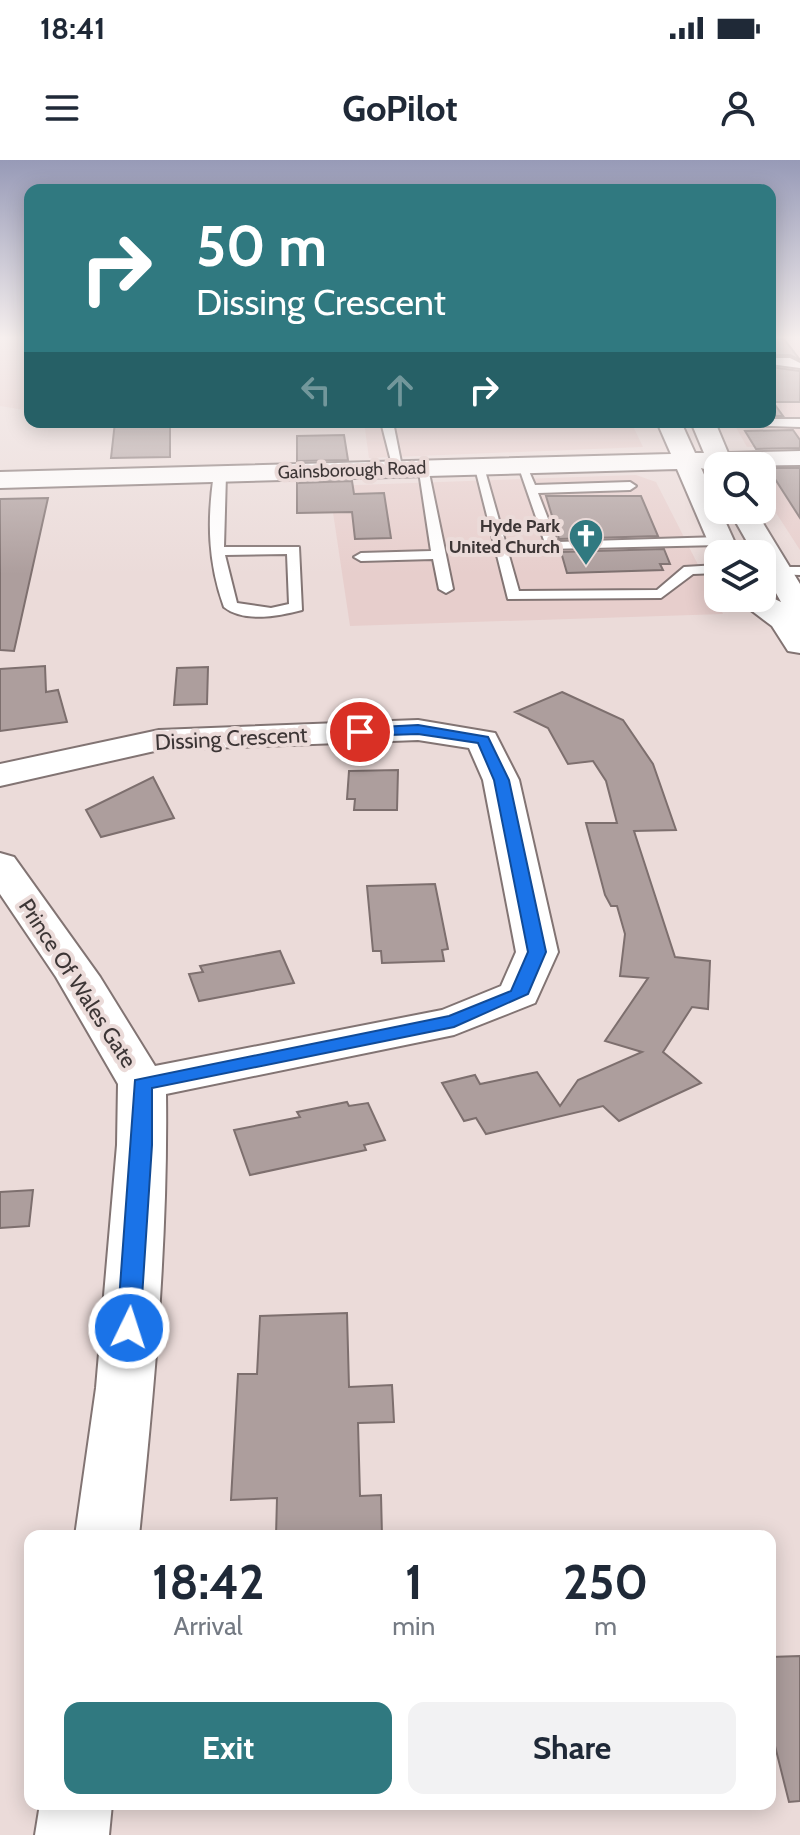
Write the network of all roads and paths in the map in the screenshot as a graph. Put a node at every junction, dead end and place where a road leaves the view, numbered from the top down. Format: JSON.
{"nodes":[{"id":1,"x":776,"y":424,"type":"edge"},
{"id":2,"x":798,"y":426,"type":"edge"},
{"id":3,"x":390,"y":428,"type":"edge"},
{"id":4,"x":671,"y":428,"type":"edge"},
{"id":5,"x":705,"y":428,"type":"edge"},
{"id":6,"x":715,"y":452,"type":"edge"},
{"id":7,"x":800,"y":458,"type":"edge"},
{"id":8,"x":776,"y":460,"type":"edge"},
{"id":9,"x":684,"y":461,"type":"junction"},
{"id":10,"x":704,"y":462,"type":"edge"},
{"id":11,"x":521,"y":465,"type":"junction"},
{"id":12,"x":478,"y":467,"type":"junction"},
{"id":13,"x":410,"y":469,"type":"junction"},
{"id":14,"x":220,"y":474,"type":"junction"},
{"id":15,"x":0,"y":480,"type":"edge"},
{"id":16,"x":630,"y":486,"type":"dead end"},
{"id":17,"x":532,"y":489,"type":"junction"},
{"id":18,"x":753,"y":524,"type":"edge"},
{"id":19,"x":719,"y":540,"type":"edge"},
{"id":20,"x":704,"y":548,"type":"edge"},
{"id":21,"x":218,"y":551,"type":"junction"},
{"id":22,"x":440,"y":555,"type":"junction"},
{"id":23,"x":361,"y":557,"type":"dead end"},
{"id":24,"x":704,"y":569,"type":"edge"},
{"id":25,"x":789,"y":571,"type":"edge"},
{"id":26,"x":446,"y":589,"type":"dead end"},
{"id":27,"x":794,"y":619,"type":"edge"},
{"id":28,"x":0,"y":775,"type":"edge"},
{"id":29,"x":0,"y":865,"type":"edge"},
{"id":30,"x":142,"y":1084,"type":"junction"},
{"id":31,"x":108,"y":1530,"type":"edge"},
{"id":32,"x":75,"y":1810,"type":"edge"},
{"id":33,"x":72,"y":1835,"type":"edge"}],
"edges":[{"from":1,"to":2,"type":"lane"},
{"from":3,"to":13,"type":"lane"},
{"from":4,"to":9,"type":"main road"},
{"from":5,"to":6,"type":"main road"},
{"from":7,"to":8,"type":"main road","name":"Gainsborough Road"},
{"from":9,"to":10,"type":"main road","name":"Gainsborough Road"},
{"from":9,"to":11,"type":"main road","name":"Gainsborough Road"},
{"from":9,"to":19,"type":"main road"},
{"from":11,"to":12,"type":"main road","name":"Gainsborough Road"},
{"from":11,"to":17,"type":"lane"},
{"from":12,"to":13,"type":"main road","name":"Gainsborough Road"},
{"from":12,"to":24,"type":"lane"},
{"from":13,"to":14,"type":"main road","name":"Gainsborough Road"},
{"from":13,"to":22,"type":"lane"},
{"from":14,"to":15,"type":"main road","name":"Gainsborough Road"},
{"from":14,"to":21,"type":"lane"},
{"from":16,"to":17,"type":"lane"},
{"from":17,"to":20,"type":"lane"},
{"from":18,"to":25,"type":"main road"},
{"from":21,"to":21,"type":"lane"},
{"from":22,"to":23,"type":"lane"},
{"from":22,"to":26,"type":"lane"},
{"from":25,"to":27,"type":"main road"},
{"from":28,"to":30,"type":"main road","name":"Dissing Crescent"},
{"from":29,"to":30,"type":"main road","name":"Prince Of Wales Gate"},
{"from":30,"to":31,"type":"main road","name":"Prince Of Wales Gate"},
{"from":32,"to":33,"type":"main road"}]}
